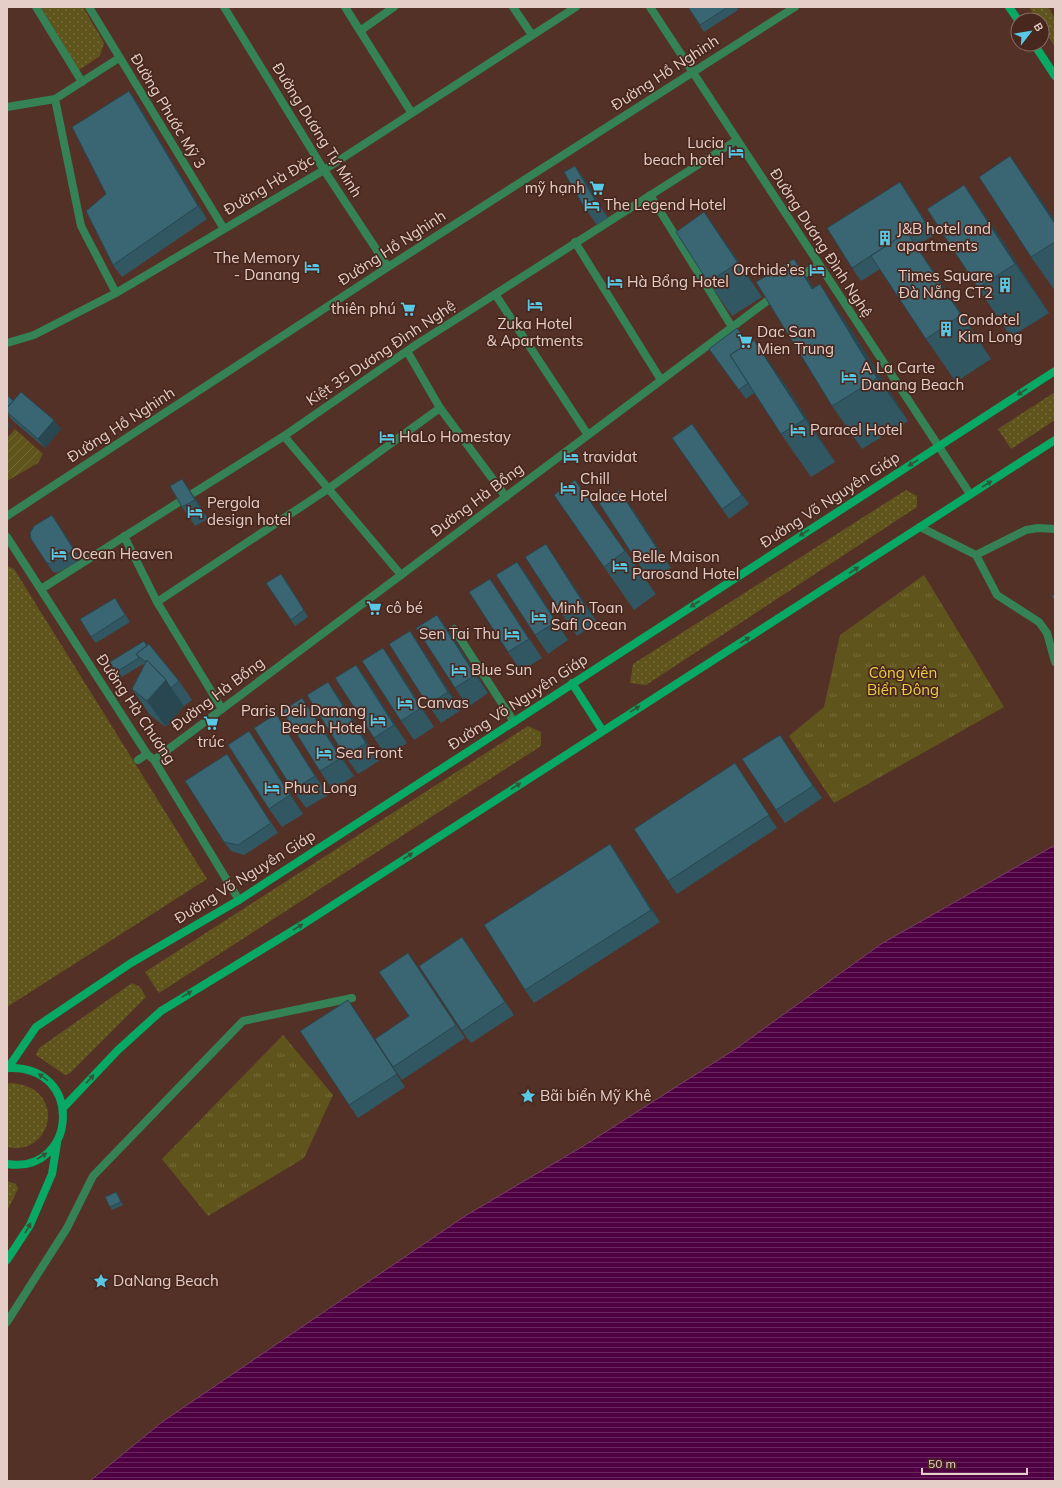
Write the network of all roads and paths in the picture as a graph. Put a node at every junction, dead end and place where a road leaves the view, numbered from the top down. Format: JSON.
{"nodes":[{"id":1,"x":36,"y":7,"type":"edge"},
{"id":2,"x":89,"y":7,"type":"edge"},
{"id":3,"x":224,"y":7,"type":"edge"},
{"id":4,"x":344,"y":7,"type":"edge"},
{"id":5,"x":394,"y":7,"type":"edge"},
{"id":6,"x":513,"y":7,"type":"edge"},
{"id":7,"x":576,"y":7,"type":"edge"},
{"id":8,"x":650,"y":7,"type":"edge"},
{"id":9,"x":795,"y":7,"type":"edge"},
{"id":10,"x":360,"y":31,"type":"junction"},
{"id":11,"x":532,"y":35,"type":"junction"},
{"id":12,"x":1039,"y":52,"type":"edge"},
{"id":13,"x":119,"y":58,"type":"junction"},
{"id":14,"x":693,"y":72,"type":"junction"},
{"id":15,"x":1055,"y":76,"type":"edge"},
{"id":16,"x":82,"y":82,"type":"junction"},
{"id":17,"x":55,"y":99,"type":"junction"},
{"id":18,"x":7,"y":107,"type":"edge"},
{"id":19,"x":412,"y":112,"type":"junction"},
{"id":20,"x":737,"y":140,"type":"junction"},
{"id":21,"x":324,"y":170,"type":"junction"},
{"id":22,"x":650,"y":195,"type":"junction"},
{"id":23,"x":224,"y":229,"type":"junction"},
{"id":24,"x":575,"y":242,"type":"junction"},
{"id":25,"x":818,"y":264,"type":"junction"},
{"id":26,"x":388,"y":267,"type":"junction"},
{"id":27,"x":116,"y":293,"type":"junction"},
{"id":28,"x":496,"y":294,"type":"junction"},
{"id":29,"x":732,"y":327,"type":"junction"},
{"id":30,"x":7,"y":334,"type":"edge"},
{"id":31,"x":8,"y":343,"type":"edge"},
{"id":32,"x":407,"y":351,"type":"junction"},
{"id":33,"x":1055,"y":371,"type":"edge"},
{"id":34,"x":661,"y":380,"type":"junction"},
{"id":35,"x":440,"y":408,"type":"junction"},
{"id":36,"x":588,"y":435,"type":"junction"},
{"id":37,"x":284,"y":436,"type":"junction"},
{"id":38,"x":1055,"y":440,"type":"edge"},
{"id":39,"x":939,"y":446,"type":"junction"},
{"id":40,"x":328,"y":489,"type":"junction"},
{"id":41,"x":970,"y":494,"type":"junction"},
{"id":42,"x":506,"y":497,"type":"junction"},
{"id":43,"x":7,"y":516,"type":"edge"},
{"id":44,"x":920,"y":527,"type":"junction"},
{"id":45,"x":1055,"y":529,"type":"edge"},
{"id":46,"x":124,"y":536,"type":"junction"},
{"id":47,"x":7,"y":537,"type":"edge"},
{"id":48,"x":976,"y":554,"type":"junction"},
{"id":49,"x":401,"y":575,"type":"junction"},
{"id":50,"x":41,"y":589,"type":"junction"},
{"id":51,"x":157,"y":602,"type":"junction"},
{"id":52,"x":454,"y":629,"type":"dead end"},
{"id":53,"x":1055,"y":662,"type":"edge"},
{"id":54,"x":572,"y":684,"type":"junction"},
{"id":55,"x":222,"y":709,"type":"junction"},
{"id":56,"x":514,"y":722,"type":"junction"},
{"id":57,"x":602,"y":730,"type":"junction"},
{"id":58,"x":147,"y":754,"type":"junction"},
{"id":59,"x":138,"y":760,"type":"dead end"},
{"id":60,"x":154,"y":760,"type":"junction"},
{"id":61,"x":239,"y":900,"type":"junction"},
{"id":62,"x":352,"y":998,"type":"dead end"},
{"id":63,"x":7,"y":1068,"type":"edge"},
{"id":64,"x":63,"y":1108,"type":"junction"},
{"id":65,"x":57,"y":1142,"type":"junction"},
{"id":66,"x":7,"y":1164,"type":"edge"},
{"id":67,"x":7,"y":1260,"type":"edge"},
{"id":68,"x":7,"y":1322,"type":"edge"}],
"edges":[{"from":1,"to":16,"type":"street"},
{"from":2,"to":13,"type":"street","name":"Đường Phước Mỹ 3"},
{"from":3,"to":21,"type":"street","name":"Đường Dương Tự Minh"},
{"from":4,"to":10,"type":"street"},
{"from":5,"to":10,"type":"street"},
{"from":6,"to":11,"type":"street"},
{"from":7,"to":11,"type":"street","name":"Đường Hà Đặc"},
{"from":8,"to":14,"type":"street","name":"Đường Dương Đình Nghệ"},
{"from":9,"to":14,"type":"street","name":"Đường Hồ Nghinh"},
{"from":10,"to":19,"type":"street"},
{"from":11,"to":19,"type":"street","name":"Đường Hà Đặc"},
{"from":12,"to":15,"type":"main road"},
{"from":13,"to":16,"type":"street"},
{"from":13,"to":23,"type":"street","name":"Đường Phước Mỹ 3"},
{"from":14,"to":20,"type":"street","name":"Đường Dương Đình Nghệ"},
{"from":14,"to":26,"type":"street","name":"Đường Hồ Nghinh"},
{"from":16,"to":17,"type":"street"},
{"from":17,"to":18,"type":"street"},
{"from":17,"to":27,"type":"street"},
{"from":19,"to":21,"type":"street","name":"Đường Hà Đặc"},
{"from":20,"to":22,"type":"street","name":"Kiệt 35 Dương Đình Nghệ"},
{"from":20,"to":25,"type":"street","name":"Đường Dương Đình Nghệ"},
{"from":21,"to":23,"type":"street","name":"Đường Hà Đặc"},
{"from":21,"to":26,"type":"street","name":"Đường Dương Tự Minh"},
{"from":22,"to":24,"type":"street","name":"Kiệt 35 Dương Đình Nghệ"},
{"from":22,"to":29,"type":"street"},
{"from":23,"to":27,"type":"street","name":"Đường Hà Đặc"},
{"from":24,"to":28,"type":"street","name":"Kiệt 35 Dương Đình Nghệ"},
{"from":24,"to":34,"type":"street"},
{"from":25,"to":29,"type":"street","name":"Đường Hà Bổng"},
{"from":25,"to":39,"type":"street","name":"Đường Dương Đình Nghệ"},
{"from":26,"to":43,"type":"street","name":"Đường Hồ Nghinh"},
{"from":27,"to":31,"type":"street","name":"Đường Hà Đặc"},
{"from":28,"to":32,"type":"street","name":"Kiệt 35 Dương Đình Nghệ"},
{"from":28,"to":36,"type":"street"},
{"from":29,"to":34,"type":"street","name":"Đường Hà Bổng"},
{"from":30,"to":31,"type":"street"},
{"from":32,"to":35,"type":"street"},
{"from":32,"to":37,"type":"street","name":"Kiệt 35 Dương Đình Nghệ"},
{"from":33,"to":39,"type":"main road","name":"Đường Võ Nguyên Giáp","one_way":true},
{"from":34,"to":36,"type":"street","name":"Đường Hà Bổng"},
{"from":35,"to":40,"type":"street"},
{"from":35,"to":42,"type":"street"},
{"from":36,"to":42,"type":"street","name":"Đường Hà Bổng"},
{"from":37,"to":40,"type":"street"},
{"from":37,"to":46,"type":"street","name":"Kiệt 35 Dương Đình Nghệ"},
{"from":41,"to":38,"type":"main road","one_way":true},
{"from":39,"to":41,"type":"street","name":"Đường Dương Đình Nghệ"},
{"from":39,"to":54,"type":"main road","name":"Đường Võ Nguyên Giáp","one_way":true},
{"from":40,"to":49,"type":"street"},
{"from":40,"to":51,"type":"street"},
{"from":41,"to":44,"type":"main road"},
{"from":42,"to":49,"type":"street","name":"Đường Hà Bổng"},
{"from":44,"to":48,"type":"street"},
{"from":57,"to":44,"type":"main road","one_way":true},
{"from":45,"to":48,"type":"street"},
{"from":46,"to":50,"type":"street","name":"Kiệt 35 Dương Đình Nghệ"},
{"from":46,"to":51,"type":"street"},
{"from":47,"to":50,"type":"street","name":"Đường Hà Chương"},
{"from":48,"to":53,"type":"street"},
{"from":49,"to":55,"type":"street","name":"Đường Hà Bổng"},
{"from":50,"to":58,"type":"street","name":"Đường Hà Chương"},
{"from":51,"to":55,"type":"street"},
{"from":52,"to":56,"type":"street"},
{"from":54,"to":56,"type":"main road","name":"Đường Võ Nguyên Giáp"},
{"from":54,"to":57,"type":"main road"},
{"from":55,"to":60,"type":"street","name":"Đường Hà Bổng"},
{"from":56,"to":61,"type":"main road","name":"Đường Võ Nguyên Giáp"},
{"from":64,"to":57,"type":"main road","one_way":true},
{"from":58,"to":59,"type":"street"},
{"from":58,"to":60,"type":"street","name":"Đường Hà Chương"},
{"from":60,"to":61,"type":"street","name":"Đường Hà Chương"},
{"from":61,"to":63,"type":"main road","name":"Đường Võ Nguyên Giáp"},
{"from":62,"to":68,"type":"street"},
{"from":64,"to":63,"type":"main road","one_way":true},
{"from":64,"to":65,"type":"main road"},
{"from":66,"to":65,"type":"main road","one_way":true},
{"from":67,"to":65,"type":"main road","one_way":true}]}
